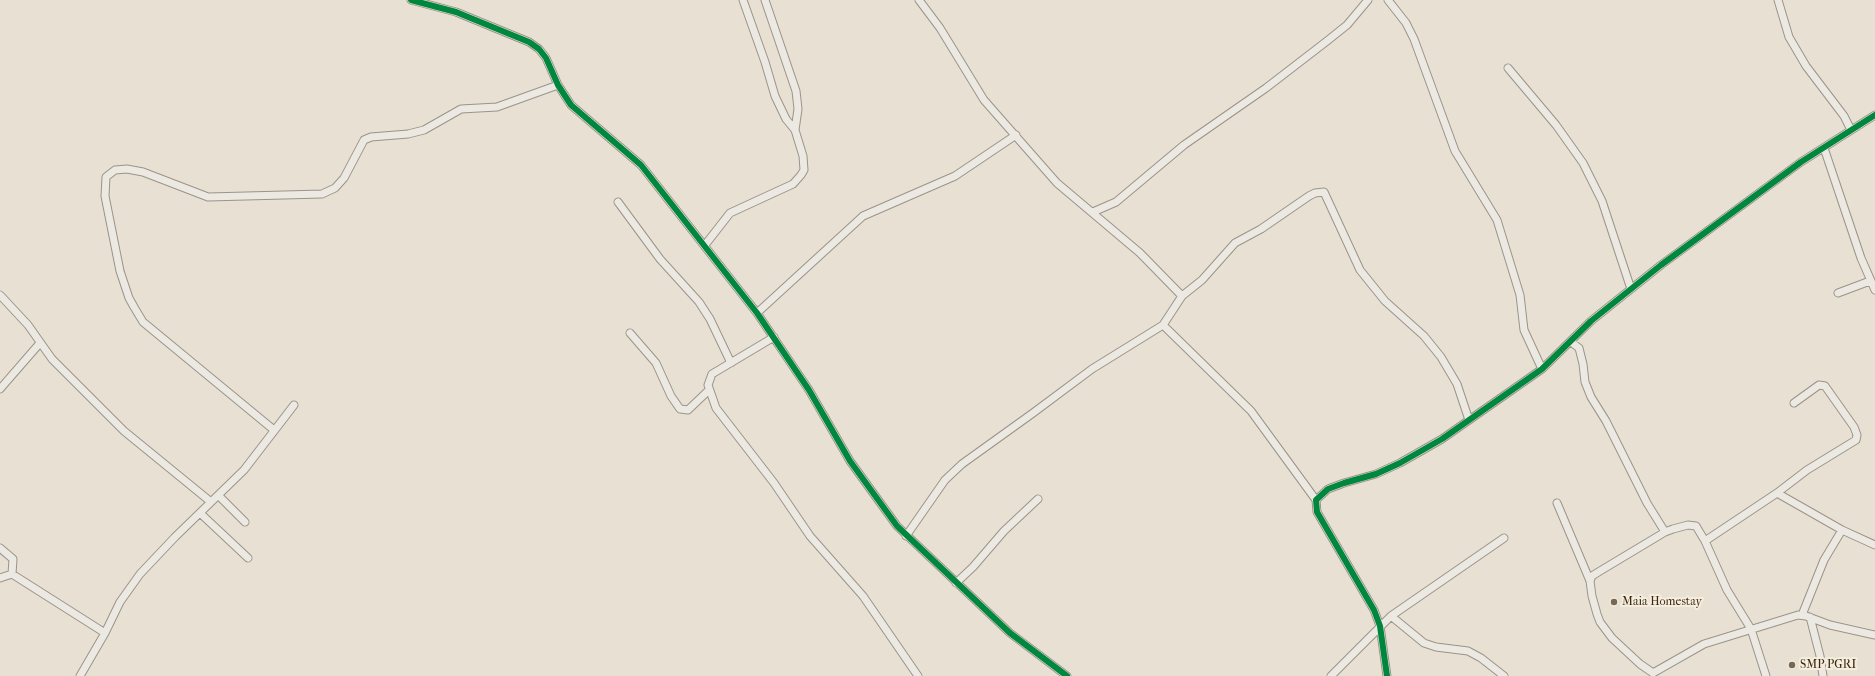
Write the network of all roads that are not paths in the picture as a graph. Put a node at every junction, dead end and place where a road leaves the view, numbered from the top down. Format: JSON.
{"nodes":[{"id":1,"x":412,"y":0,"type":"edge"},
{"id":2,"x":743,"y":0,"type":"edge"},
{"id":3,"x":765,"y":0,"type":"edge"},
{"id":4,"x":919,"y":0,"type":"edge"},
{"id":5,"x":1368,"y":0,"type":"edge"},
{"id":6,"x":1388,"y":0,"type":"edge"},
{"id":7,"x":1778,"y":0,"type":"edge"},
{"id":8,"x":1508,"y":68,"type":"dead end"},
{"id":9,"x":558,"y":85,"type":"junction"},
{"id":10,"x":1875,"y":115,"type":"edge"},
{"id":11,"x":795,"y":130,"type":"junction"},
{"id":12,"x":1852,"y":130,"type":"junction"},
{"id":13,"x":1016,"y":135,"type":"junction"},
{"id":14,"x":1824,"y":148,"type":"junction"},
{"id":15,"x":618,"y":202,"type":"dead end"},
{"id":16,"x":1093,"y":212,"type":"junction"},
{"id":17,"x":705,"y":245,"type":"junction"},
{"id":18,"x":1870,"y":281,"type":"junction"},
{"id":19,"x":1631,"y":289,"type":"junction"},
{"id":20,"x":1875,"y":290,"type":"edge"},
{"id":21,"x":1838,"y":293,"type":"dead end"},
{"id":22,"x":0,"y":295,"type":"edge"},
{"id":23,"x":1182,"y":296,"type":"junction"},
{"id":24,"x":757,"y":313,"type":"junction"},
{"id":25,"x":1163,"y":325,"type":"junction"},
{"id":26,"x":630,"y":333,"type":"dead end"},
{"id":27,"x":774,"y":337,"type":"junction"},
{"id":28,"x":40,"y":342,"type":"junction"},
{"id":29,"x":1571,"y":342,"type":"junction"},
{"id":30,"x":731,"y":363,"type":"junction"},
{"id":31,"x":1542,"y":370,"type":"junction"},
{"id":32,"x":0,"y":389,"type":"edge"},
{"id":33,"x":709,"y":390,"type":"junction"},
{"id":34,"x":1794,"y":402,"type":"dead end"},
{"id":35,"x":294,"y":405,"type":"dead end"},
{"id":36,"x":1469,"y":420,"type":"junction"},
{"id":37,"x":274,"y":430,"type":"junction"},
{"id":38,"x":1777,"y":493,"type":"junction"},
{"id":39,"x":219,"y":496,"type":"junction"},
{"id":40,"x":1038,"y":499,"type":"dead end"},
{"id":41,"x":1316,"y":500,"type":"junction"},
{"id":42,"x":211,"y":502,"type":"junction"},
{"id":43,"x":1557,"y":503,"type":"dead end"},
{"id":44,"x":200,"y":513,"type":"junction"},
{"id":45,"x":244,"y":522,"type":"dead end"},
{"id":46,"x":1842,"y":530,"type":"junction"},
{"id":47,"x":1665,"y":532,"type":"junction"},
{"id":48,"x":906,"y":536,"type":"junction"},
{"id":49,"x":1504,"y":538,"type":"dead end"},
{"id":50,"x":1705,"y":541,"type":"junction"},
{"id":51,"x":1875,"y":545,"type":"edge"},
{"id":52,"x":0,"y":548,"type":"edge"},
{"id":53,"x":248,"y":558,"type":"dead end"},
{"id":54,"x":12,"y":574,"type":"junction"},
{"id":55,"x":0,"y":578,"type":"edge"},
{"id":56,"x":1590,"y":581,"type":"junction"},
{"id":57,"x":956,"y":583,"type":"junction"},
{"id":58,"x":1802,"y":615,"type":"junction"},
{"id":59,"x":1391,"y":616,"type":"junction"},
{"id":60,"x":1810,"y":617,"type":"junction"},
{"id":61,"x":1380,"y":626,"type":"junction"},
{"id":62,"x":1751,"y":629,"type":"junction"},
{"id":63,"x":105,"y":633,"type":"junction"},
{"id":64,"x":1875,"y":635,"type":"edge"},
{"id":65,"x":1655,"y":674,"type":"edge"},
{"id":66,"x":80,"y":676,"type":"edge"},
{"id":67,"x":918,"y":676,"type":"edge"},
{"id":68,"x":1067,"y":676,"type":"edge"},
{"id":69,"x":1331,"y":676,"type":"edge"},
{"id":70,"x":1386,"y":676,"type":"edge"},
{"id":71,"x":1504,"y":676,"type":"edge"},
{"id":72,"x":1766,"y":676,"type":"edge"},
{"id":73,"x":1823,"y":676,"type":"edge"}],
"edges":[{"from":1,"to":9,"type":"street"},
{"from":2,"to":11,"type":"street"},
{"from":3,"to":11,"type":"street"},
{"from":4,"to":13,"type":"street"},
{"from":5,"to":16,"type":"street"},
{"from":6,"to":31,"type":"street"},
{"from":7,"to":12,"type":"street"},
{"from":8,"to":19,"type":"street"},
{"from":9,"to":17,"type":"street"},
{"from":9,"to":37,"type":"street"},
{"from":10,"to":12,"type":"street"},
{"from":11,"to":17,"type":"street"},
{"from":12,"to":14,"type":"street"},
{"from":13,"to":16,"type":"street"},
{"from":13,"to":24,"type":"street"},
{"from":14,"to":18,"type":"street"},
{"from":14,"to":19,"type":"street"},
{"from":15,"to":30,"type":"street"},
{"from":16,"to":23,"type":"street"},
{"from":17,"to":24,"type":"street"},
{"from":18,"to":20,"type":"street"},
{"from":18,"to":21,"type":"street"},
{"from":19,"to":29,"type":"street"},
{"from":22,"to":28,"type":"street"},
{"from":23,"to":25,"type":"street"},
{"from":23,"to":36,"type":"street"},
{"from":24,"to":27,"type":"street"},
{"from":25,"to":41,"type":"street"},
{"from":25,"to":48,"type":"street"},
{"from":26,"to":33,"type":"street"},
{"from":27,"to":30,"type":"street"},
{"from":27,"to":48,"type":"street"},
{"from":28,"to":32,"type":"street"},
{"from":28,"to":42,"type":"street"},
{"from":29,"to":31,"type":"street"},
{"from":29,"to":47,"type":"street"},
{"from":30,"to":33,"type":"street"},
{"from":31,"to":36,"type":"street"},
{"from":33,"to":67,"type":"street"},
{"from":34,"to":38,"type":"street"},
{"from":35,"to":37,"type":"street"},
{"from":36,"to":41,"type":"street"},
{"from":37,"to":39,"type":"street"},
{"from":38,"to":46,"type":"street"},
{"from":38,"to":50,"type":"street"},
{"from":39,"to":42,"type":"street"},
{"from":39,"to":45,"type":"street"},
{"from":40,"to":57,"type":"street"},
{"from":41,"to":61,"type":"street"},
{"from":42,"to":44,"type":"street"},
{"from":43,"to":56,"type":"street"},
{"from":44,"to":53,"type":"street"},
{"from":44,"to":63,"type":"street"},
{"from":46,"to":51,"type":"street"},
{"from":46,"to":58,"type":"street"},
{"from":47,"to":50,"type":"street"},
{"from":47,"to":56,"type":"street"},
{"from":48,"to":57,"type":"street"},
{"from":49,"to":59,"type":"street"},
{"from":50,"to":62,"type":"street"},
{"from":52,"to":54,"type":"street"},
{"from":54,"to":55,"type":"street"},
{"from":54,"to":63,"type":"street"},
{"from":56,"to":65,"type":"street"},
{"from":57,"to":68,"type":"street"},
{"from":58,"to":60,"type":"street"},
{"from":58,"to":62,"type":"street"},
{"from":59,"to":61,"type":"street"},
{"from":59,"to":71,"type":"street"},
{"from":60,"to":64,"type":"street"},
{"from":60,"to":73,"type":"street"},
{"from":61,"to":69,"type":"street"},
{"from":61,"to":70,"type":"street"},
{"from":62,"to":65,"type":"street"},
{"from":62,"to":72,"type":"street"},
{"from":63,"to":66,"type":"street"}]}
